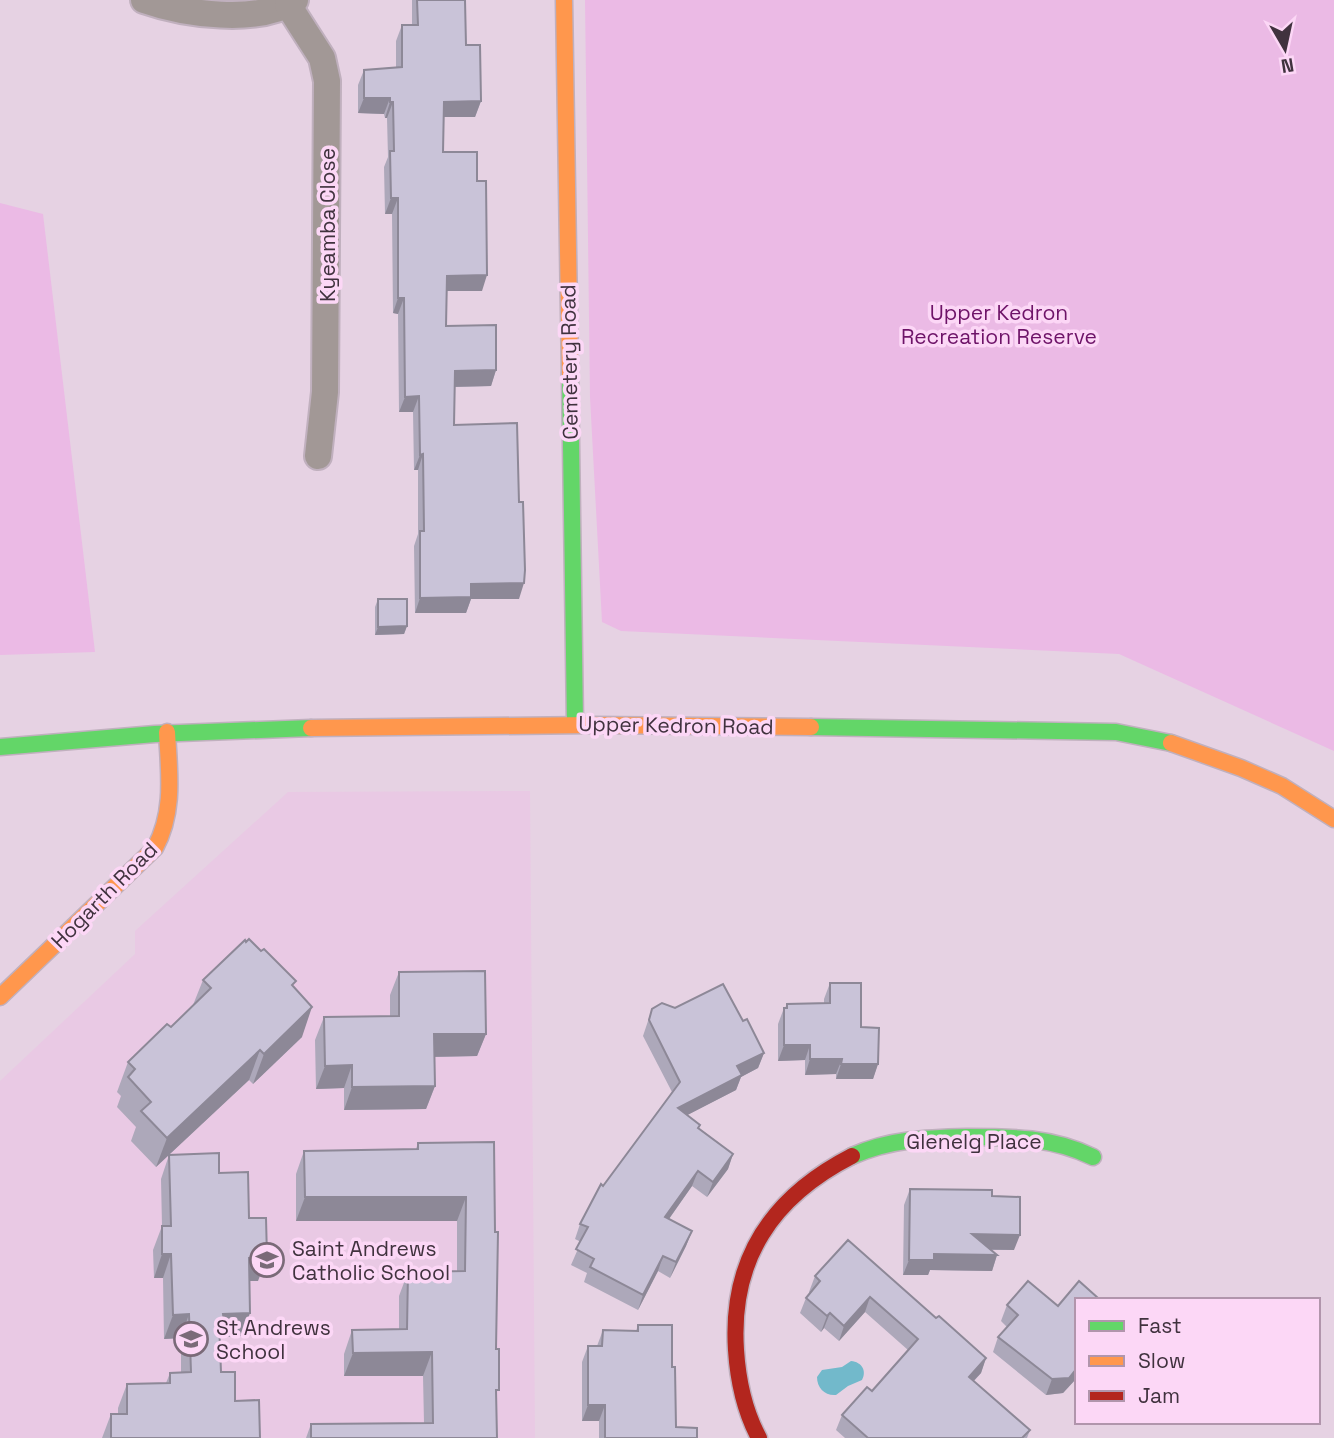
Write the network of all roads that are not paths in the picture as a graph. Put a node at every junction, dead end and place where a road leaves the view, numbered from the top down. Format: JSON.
{"nodes":[{"id":1,"x":144,"y":0,"type":"edge"},
{"id":2,"x":564,"y":0,"type":"edge"},
{"id":3,"x":292,"y":2,"type":"edge"},
{"id":4,"x":318,"y":456,"type":"dead end"},
{"id":5,"x":575,"y":723,"type":"junction"},
{"id":6,"x":167,"y":732,"type":"junction"},
{"id":7,"x":0,"y":747,"type":"edge"},
{"id":8,"x":1334,"y":819,"type":"edge"},
{"id":9,"x":0,"y":997,"type":"edge"},
{"id":10,"x":1093,"y":1157,"type":"dead end"},
{"id":11,"x":759,"y":1438,"type":"edge"}],
"edges":[{"from":1,"to":3,"type":"street"},
{"from":2,"to":5,"type":"street","name":"Cemetery Road"},
{"from":3,"to":4,"type":"street","name":"Kyeamba Close"},
{"from":5,"to":6,"type":"street","name":"Upper Kedron Road"},
{"from":5,"to":8,"type":"street","name":"Upper Kedron Road"},
{"from":6,"to":7,"type":"street","name":"Upper Kedron Road"},
{"from":6,"to":9,"type":"street","name":"Hogarth Road"},
{"from":10,"to":11,"type":"street","name":"Glenelg Place"}]}
